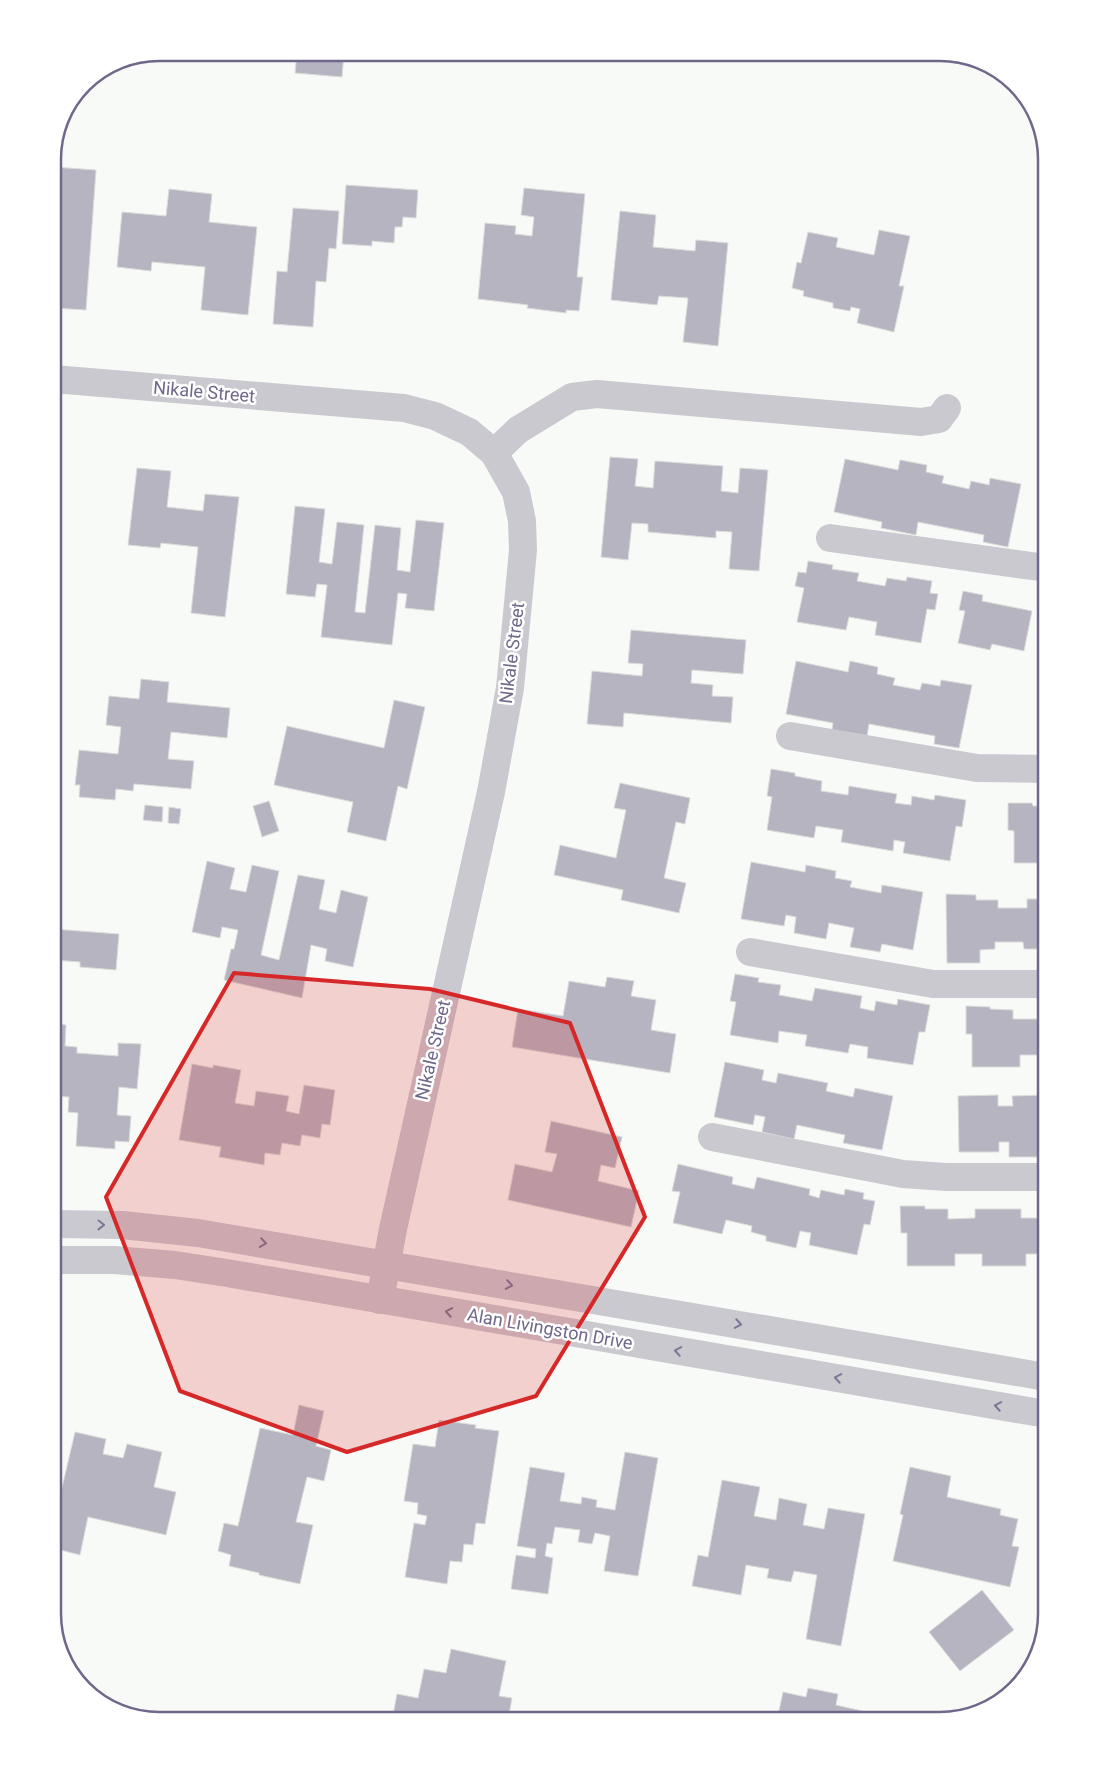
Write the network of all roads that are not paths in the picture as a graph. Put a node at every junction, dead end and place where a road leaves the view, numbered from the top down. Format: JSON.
{"nodes":[{"id":1,"x":61,"y":380,"type":"edge"},
{"id":2,"x":947,"y":408,"type":"dead end"},
{"id":3,"x":494,"y":453,"type":"junction"},
{"id":4,"x":830,"y":538,"type":"dead end"},
{"id":5,"x":1038,"y":567,"type":"edge"},
{"id":6,"x":790,"y":736,"type":"dead end"},
{"id":7,"x":1038,"y":769,"type":"edge"},
{"id":8,"x":750,"y":952,"type":"dead end"},
{"id":9,"x":1038,"y":984,"type":"edge"},
{"id":10,"x":712,"y":1137,"type":"dead end"},
{"id":11,"x":1038,"y":1178,"type":"edge"},
{"id":12,"x":61,"y":1224,"type":"edge"},
{"id":13,"x":61,"y":1260,"type":"edge"},
{"id":14,"x":386,"y":1264,"type":"junction"},
{"id":15,"x":380,"y":1300,"type":"junction"},
{"id":16,"x":1038,"y":1375,"type":"edge"},
{"id":17,"x":1038,"y":1413,"type":"edge"}],
"edges":[{"from":1,"to":3,"type":"street","name":"Nikale Street"},
{"from":2,"to":3,"type":"street"},
{"from":3,"to":14,"type":"street","name":"Nikale Street"},
{"from":4,"to":5,"type":"street"},
{"from":6,"to":7,"type":"street"},
{"from":8,"to":9,"type":"street"},
{"from":10,"to":11,"type":"street"},
{"from":12,"to":14,"type":"street","name":"Alan Livingston Drive","one_way":true},
{"from":13,"to":15,"type":"street","name":"Alan Livingston Drive"},
{"from":14,"to":15,"type":"street","name":"Nikale Street"},
{"from":14,"to":16,"type":"street","name":"Alan Livingston Drive","one_way":true},
{"from":17,"to":15,"type":"street","name":"Alan Livingston Drive","one_way":true}]}
